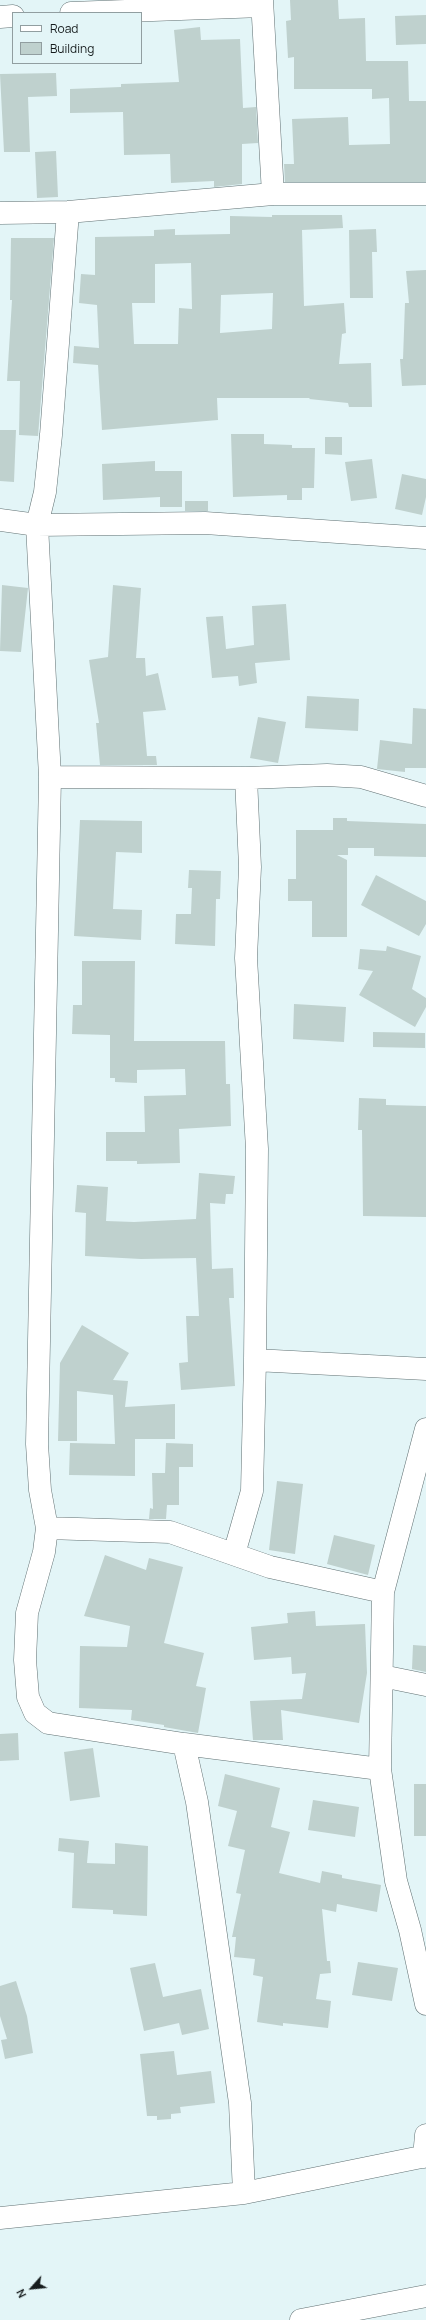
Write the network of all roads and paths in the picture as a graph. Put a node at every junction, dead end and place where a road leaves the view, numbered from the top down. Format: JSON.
{"nodes":[{"id":1,"x":262,"y":3,"type":"edge"},
{"id":2,"x":90,"y":12,"type":"edge"},
{"id":3,"x":12,"y":16,"type":"edge"},
{"id":4,"x":0,"y":17,"type":"edge"},
{"id":5,"x":273,"y":194,"type":"junction"},
{"id":6,"x":426,"y":194,"type":"edge"},
{"id":7,"x":68,"y":212,"type":"junction"},
{"id":8,"x":0,"y":213,"type":"edge"},
{"id":9,"x":0,"y":520,"type":"edge"},
{"id":10,"x":37,"y":525,"type":"junction"},
{"id":11,"x":426,"y":538,"type":"edge"},
{"id":12,"x":50,"y":777,"type":"junction"},
{"id":13,"x":246,"y":778,"type":"junction"},
{"id":14,"x":426,"y":796,"type":"edge"},
{"id":15,"x":255,"y":1360,"type":"junction"},
{"id":16,"x":426,"y":1369,"type":"edge"},
{"id":17,"x":426,"y":1429,"type":"edge"},
{"id":18,"x":47,"y":1528,"type":"junction"},
{"id":19,"x":234,"y":1554,"type":"junction"},
{"id":20,"x":383,"y":1592,"type":"junction"},
{"id":21,"x":382,"y":1676,"type":"junction"},
{"id":22,"x":426,"y":1685,"type":"edge"},
{"id":23,"x":184,"y":1744,"type":"junction"},
{"id":24,"x":380,"y":1768,"type":"junction"},
{"id":25,"x":426,"y":2004,"type":"edge"},
{"id":26,"x":426,"y":2135,"type":"edge"},
{"id":27,"x":425,"y":2156,"type":"edge"},
{"id":28,"x":244,"y":2193,"type":"junction"},
{"id":29,"x":0,"y":2218,"type":"edge"},
{"id":30,"x":426,"y":2296,"type":"edge"},
{"id":31,"x":301,"y":2320,"type":"edge"}],
"edges":[{"from":1,"to":2,"type":"main road"},
{"from":1,"to":5,"type":"main road"},
{"from":3,"to":4,"type":"main road"},
{"from":5,"to":6,"type":"main road"},
{"from":5,"to":7,"type":"main road"},
{"from":7,"to":8,"type":"main road"},
{"from":7,"to":10,"type":"main road"},
{"from":9,"to":10,"type":"main road"},
{"from":10,"to":11,"type":"main road"},
{"from":10,"to":12,"type":"main road"},
{"from":12,"to":13,"type":"main road"},
{"from":12,"to":18,"type":"main road"},
{"from":13,"to":14,"type":"main road"},
{"from":13,"to":15,"type":"main road"},
{"from":15,"to":16,"type":"main road"},
{"from":15,"to":19,"type":"main road"},
{"from":17,"to":20,"type":"main road"},
{"from":18,"to":19,"type":"main road"},
{"from":18,"to":23,"type":"main road"},
{"from":19,"to":20,"type":"main road"},
{"from":20,"to":21,"type":"main road"},
{"from":21,"to":22,"type":"main road"},
{"from":21,"to":24,"type":"main road"},
{"from":23,"to":24,"type":"main road"},
{"from":23,"to":28,"type":"main road"},
{"from":24,"to":25,"type":"main road"},
{"from":26,"to":27,"type":"main road"},
{"from":27,"to":28,"type":"main road"},
{"from":28,"to":29,"type":"main road"},
{"from":30,"to":31,"type":"main road"}]}
